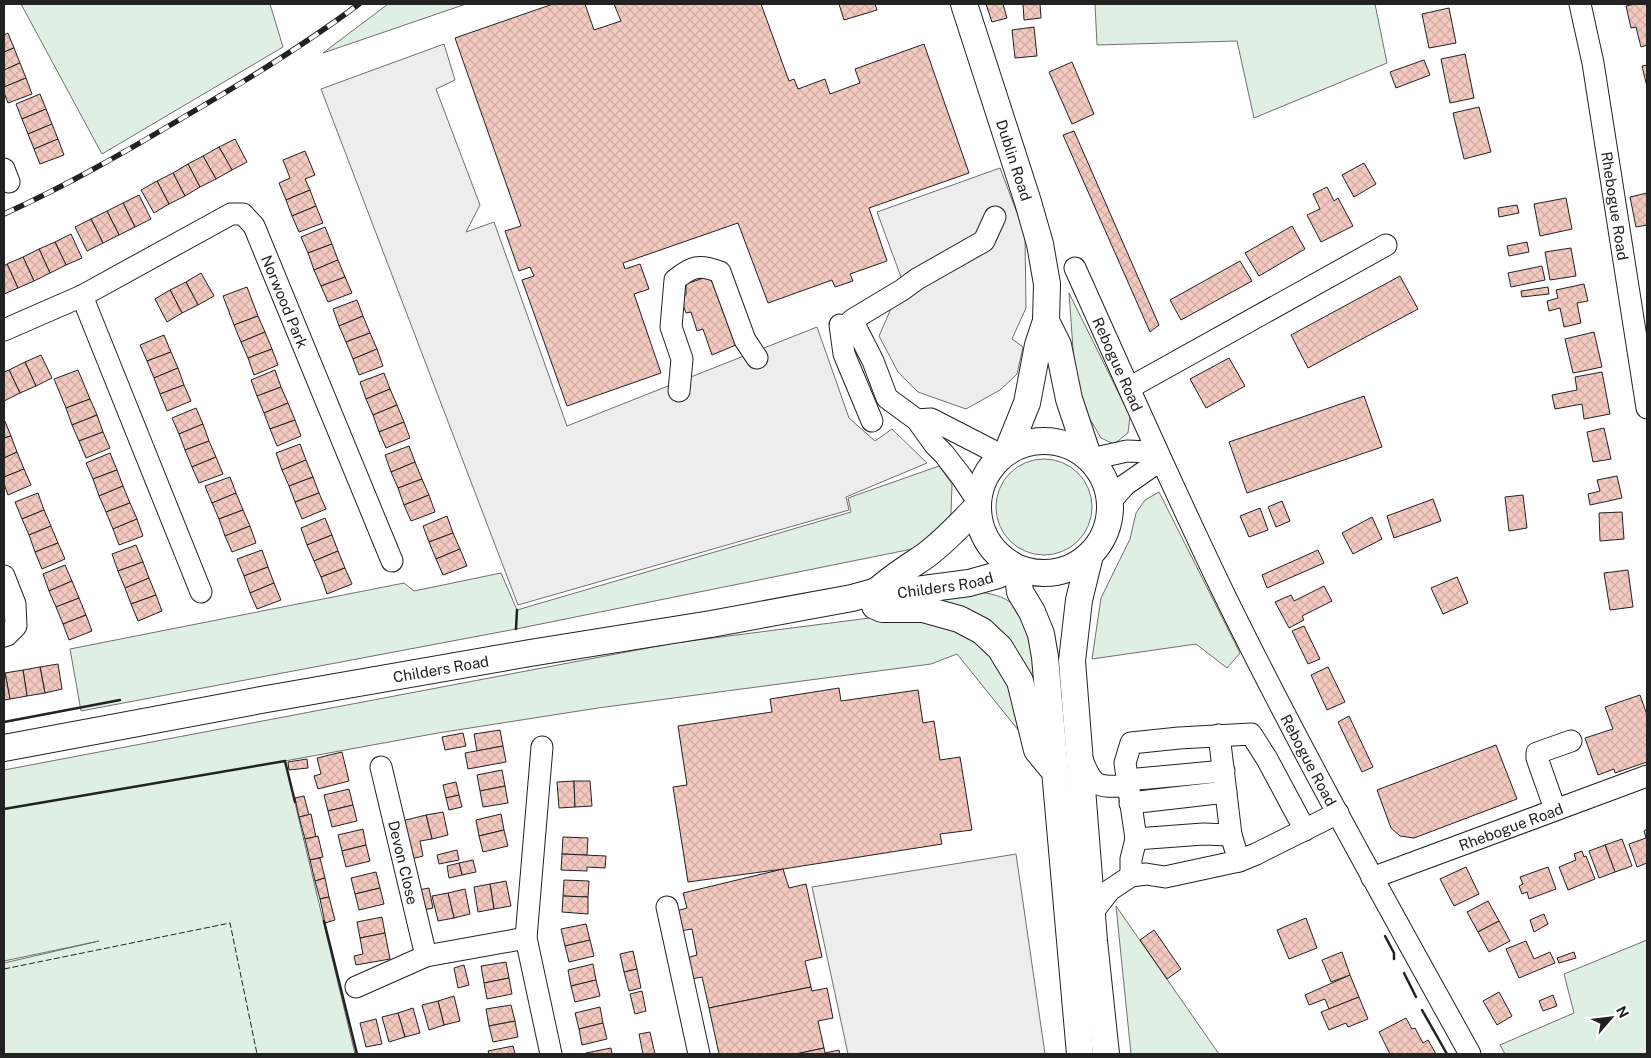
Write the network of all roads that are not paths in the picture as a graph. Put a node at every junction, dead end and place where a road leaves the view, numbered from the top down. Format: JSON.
{"nodes":[{"id":1,"x":964,"y":4,"type":"edge"},
{"id":2,"x":1580,"y":4,"type":"edge"},
{"id":3,"x":995,"y":217,"type":"dead end"},
{"id":4,"x":1386,"y":245,"type":"dead end"},
{"id":5,"x":1075,"y":268,"type":"dead end"},
{"id":6,"x":82,"y":296,"type":"junction"},
{"id":7,"x":1046,"y":320,"type":"junction"},
{"id":8,"x":840,"y":325,"type":"dead end"},
{"id":9,"x":4,"y":330,"type":"edge"},
{"id":10,"x":757,"y":358,"type":"dead end"},
{"id":11,"x":1129,"y":388,"type":"junction"},
{"id":12,"x":678,"y":392,"type":"dead end"},
{"id":13,"x":1647,"y":408,"type":"edge"},
{"id":14,"x":917,"y":420,"type":"junction"},
{"id":15,"x":872,"y":421,"type":"dead end"},
{"id":16,"x":1004,"y":453,"type":"junction"},
{"id":17,"x":1089,"y":458,"type":"junction"},
{"id":18,"x":1161,"y":460,"type":"junction"},
{"id":19,"x":1110,"y":502,"type":"junction"},
{"id":20,"x":977,"y":503,"type":"junction"},
{"id":21,"x":1090,"y":555,"type":"junction"},
{"id":22,"x":392,"y":561,"type":"dead end"},
{"id":23,"x":1014,"y":567,"type":"junction"},
{"id":24,"x":4,"y":576,"type":"edge"},
{"id":25,"x":878,"y":591,"type":"junction"},
{"id":26,"x":201,"y":592,"type":"dead end"},
{"id":27,"x":852,"y":598,"type":"junction"},
{"id":28,"x":4,"y":636,"type":"edge"},
{"id":29,"x":1219,"y":735,"type":"junction"},
{"id":30,"x":1571,"y":741,"type":"dead end"},
{"id":31,"x":542,"y":747,"type":"dead end"},
{"id":32,"x":4,"y":748,"type":"edge"},
{"id":33,"x":1079,"y":752,"type":"junction"},
{"id":34,"x":381,"y":767,"type":"dead end"},
{"id":35,"x":1224,"y":771,"type":"junction"},
{"id":36,"x":1056,"y":774,"type":"junction"},
{"id":37,"x":1647,"y":776,"type":"edge"},
{"id":38,"x":1128,"y":790,"type":"junction"},
{"id":39,"x":1226,"y":792,"type":"junction"},
{"id":40,"x":1555,"y":810,"type":"junction"},
{"id":41,"x":1338,"y":813,"type":"junction"},
{"id":42,"x":1304,"y":830,"type":"junction"},
{"id":43,"x":1231,"y":834,"type":"junction"},
{"id":44,"x":1136,"y":839,"type":"junction"},
{"id":45,"x":1239,"y":861,"type":"junction"},
{"id":46,"x":1131,"y":876,"type":"junction"},
{"id":47,"x":1372,"y":878,"type":"junction"},
{"id":48,"x":667,"y":907,"type":"dead end"},
{"id":49,"x":1092,"y":913,"type":"junction"},
{"id":50,"x":526,"y":938,"type":"junction"},
{"id":51,"x":426,"y":956,"type":"junction"},
{"id":52,"x":356,"y":987,"type":"dead end"},
{"id":53,"x":551,"y":1054,"type":"edge"},
{"id":54,"x":700,"y":1054,"type":"edge"},
{"id":55,"x":1080,"y":1054,"type":"edge"},
{"id":56,"x":1106,"y":1054,"type":"edge"},
{"id":57,"x":1470,"y":1054,"type":"edge"}],
"edges":[{"from":1,"to":7,"type":"main road","name":"Dublin Road"},
{"from":2,"to":13,"type":"street","name":"Rhebogue Road"},
{"from":3,"to":14,"type":"street"},
{"from":4,"to":11,"type":"street"},
{"from":5,"to":11,"type":"street","name":"Rebogue Road"},
{"from":6,"to":9,"type":"street","name":"Norwood Park"},
{"from":6,"to":22,"type":"street","name":"Norwood Park"},
{"from":6,"to":26,"type":"street"},
{"from":7,"to":16,"type":"main road"},
{"from":7,"to":17,"type":"main road"},
{"from":8,"to":15,"type":"street"},
{"from":10,"to":12,"type":"street"},
{"from":11,"to":18,"type":"street","name":"Rebogue Road"},
{"from":14,"to":16,"type":"street"},
{"from":14,"to":20,"type":"street"},
{"from":16,"to":17,"type":"main road"},
{"from":16,"to":20,"type":"main road"},
{"from":17,"to":18,"type":"street"},
{"from":17,"to":19,"type":"main road"},
{"from":18,"to":19,"type":"street"},
{"from":18,"to":41,"type":"street","name":"Rebogue Road"},
{"from":19,"to":21,"type":"main road"},
{"from":20,"to":23,"type":"main road"},
{"from":20,"to":25,"type":"main road","name":"Childers Road"},
{"from":21,"to":23,"type":"main road"},
{"from":21,"to":33,"type":"main road"},
{"from":23,"to":25,"type":"main road","name":"Childers Road"},
{"from":23,"to":36,"type":"main road"},
{"from":24,"to":28,"type":"street"},
{"from":25,"to":27,"type":"main road","name":"Childers Road"},
{"from":27,"to":32,"type":"main road","name":"Childers Road"},
{"from":27,"to":36,"type":"main road"},
{"from":29,"to":35,"type":"street"},
{"from":29,"to":38,"type":"street"},
{"from":29,"to":42,"type":"street"},
{"from":30,"to":40,"type":"street"},
{"from":31,"to":50,"type":"street"},
{"from":33,"to":38,"type":"street"},
{"from":33,"to":49,"type":"main road"},
{"from":34,"to":51,"type":"street","name":"Devon Close"},
{"from":35,"to":38,"type":"street"},
{"from":35,"to":39,"type":"street"},
{"from":36,"to":55,"type":"main road"},
{"from":37,"to":40,"type":"street","name":"Rhebogue Road"},
{"from":38,"to":39,"type":"street"},
{"from":38,"to":44,"type":"street"},
{"from":39,"to":43,"type":"street"},
{"from":40,"to":47,"type":"street","name":"Rhebogue Road"},
{"from":41,"to":42,"type":"street"},
{"from":41,"to":47,"type":"street","name":"Rebogue Road"},
{"from":42,"to":45,"type":"street"},
{"from":43,"to":44,"type":"street"},
{"from":43,"to":45,"type":"street"},
{"from":44,"to":46,"type":"street"},
{"from":45,"to":46,"type":"street"},
{"from":46,"to":49,"type":"street"},
{"from":47,"to":57,"type":"street","name":"Rebogue Road"},
{"from":48,"to":54,"type":"street"},
{"from":49,"to":56,"type":"main road"},
{"from":50,"to":51,"type":"street"},
{"from":50,"to":53,"type":"street"},
{"from":51,"to":52,"type":"street"}]}
